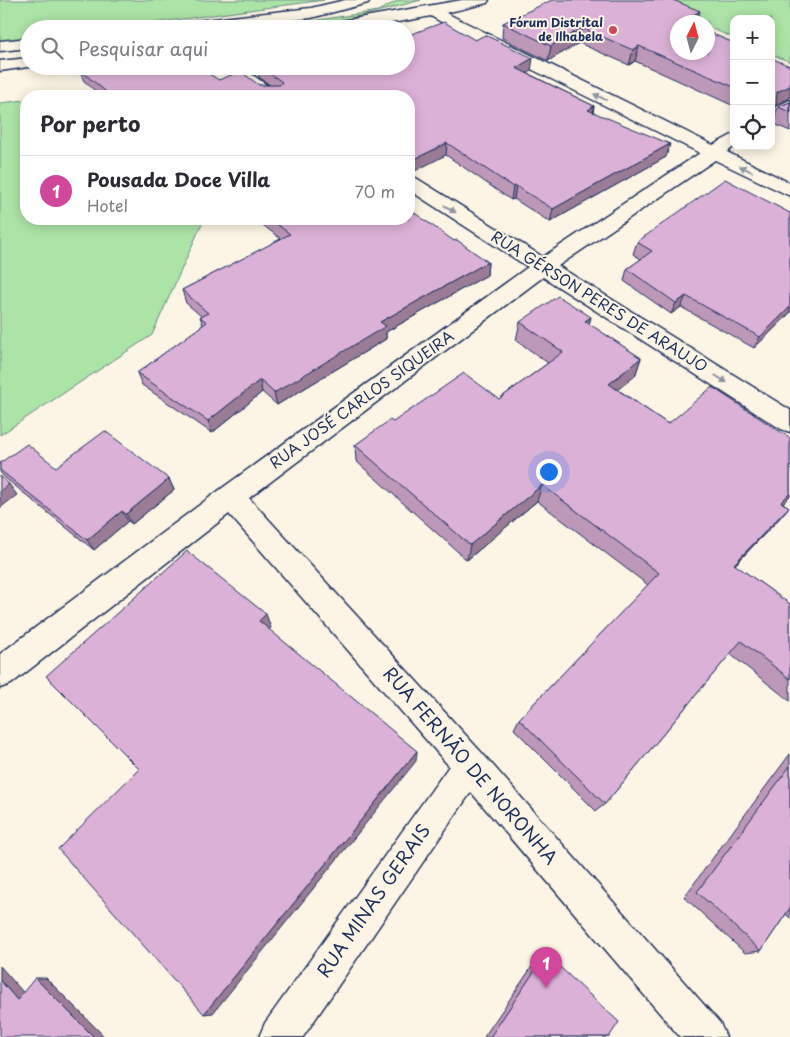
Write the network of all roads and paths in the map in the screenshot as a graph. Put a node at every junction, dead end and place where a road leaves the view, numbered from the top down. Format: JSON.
{"nodes":[{"id":1,"x":363,"y":0,"type":"edge"},
{"id":2,"x":479,"y":1,"type":"edge"},
{"id":3,"x":432,"y":11,"type":"junction"},
{"id":4,"x":257,"y":20,"type":"edge"},
{"id":5,"x":378,"y":20,"type":"edge"},
{"id":6,"x":20,"y":44,"type":"edge"},
{"id":7,"x":0,"y":46,"type":"edge"},
{"id":8,"x":20,"y":64,"type":"edge"},
{"id":9,"x":0,"y":66,"type":"edge"},
{"id":10,"x":242,"y":75,"type":"edge"},
{"id":11,"x":264,"y":90,"type":"edge"},
{"id":12,"x":790,"y":105,"type":"edge"},
{"id":13,"x":775,"y":114,"type":"edge"},
{"id":14,"x":730,"y":142,"type":"edge"},
{"id":15,"x":712,"y":153,"type":"junction"},
{"id":16,"x":415,"y":186,"type":"edge"},
{"id":17,"x":790,"y":190,"type":"edge"},
{"id":18,"x":542,"y":267,"type":"junction"},
{"id":19,"x":790,"y":422,"type":"edge"},
{"id":20,"x":231,"y":497,"type":"junction"},
{"id":21,"x":0,"y":674,"type":"edge"},
{"id":22,"x":470,"y":765,"type":"junction"},
{"id":23,"x":279,"y":1037,"type":"edge"},
{"id":24,"x":706,"y":1037,"type":"edge"}],
"edges":[{"from":1,"to":4,"type":"street"},
{"from":2,"to":3,"type":"street"},
{"from":3,"to":5,"type":"street"},
{"from":15,"to":3,"type":"street","one_way":true},
{"from":6,"to":7,"type":"street"},
{"from":8,"to":9,"type":"street"},
{"from":10,"to":11,"type":"street"},
{"from":12,"to":13,"type":"street"},
{"from":14,"to":15,"type":"street","name":"RUA JOSÉ CARLOS SIQUEIRA"},
{"from":17,"to":15,"type":"street","one_way":true},
{"from":15,"to":18,"type":"street","name":"RUA JOSÉ CARLOS SIQUEIRA"},
{"from":16,"to":18,"type":"street","name":"RUA GÉRSON PERES DE ARAUJO","one_way":true},
{"from":18,"to":19,"type":"street","name":"RUA GÉRSON PERES DE ARAUJO","one_way":true},
{"from":18,"to":20,"type":"street","name":"RUA JOSÉ CARLOS SIQUEIRA"},
{"from":20,"to":21,"type":"street","name":"RUA JOSÉ CARLOS SIQUEIRA"},
{"from":20,"to":22,"type":"street","name":"RUA FERNÃO DE NORONHA"},
{"from":22,"to":23,"type":"street","name":"RUA MINAS GERAIS"},
{"from":22,"to":24,"type":"street","name":"RUA FERNÃO DE NORONHA"}]}
